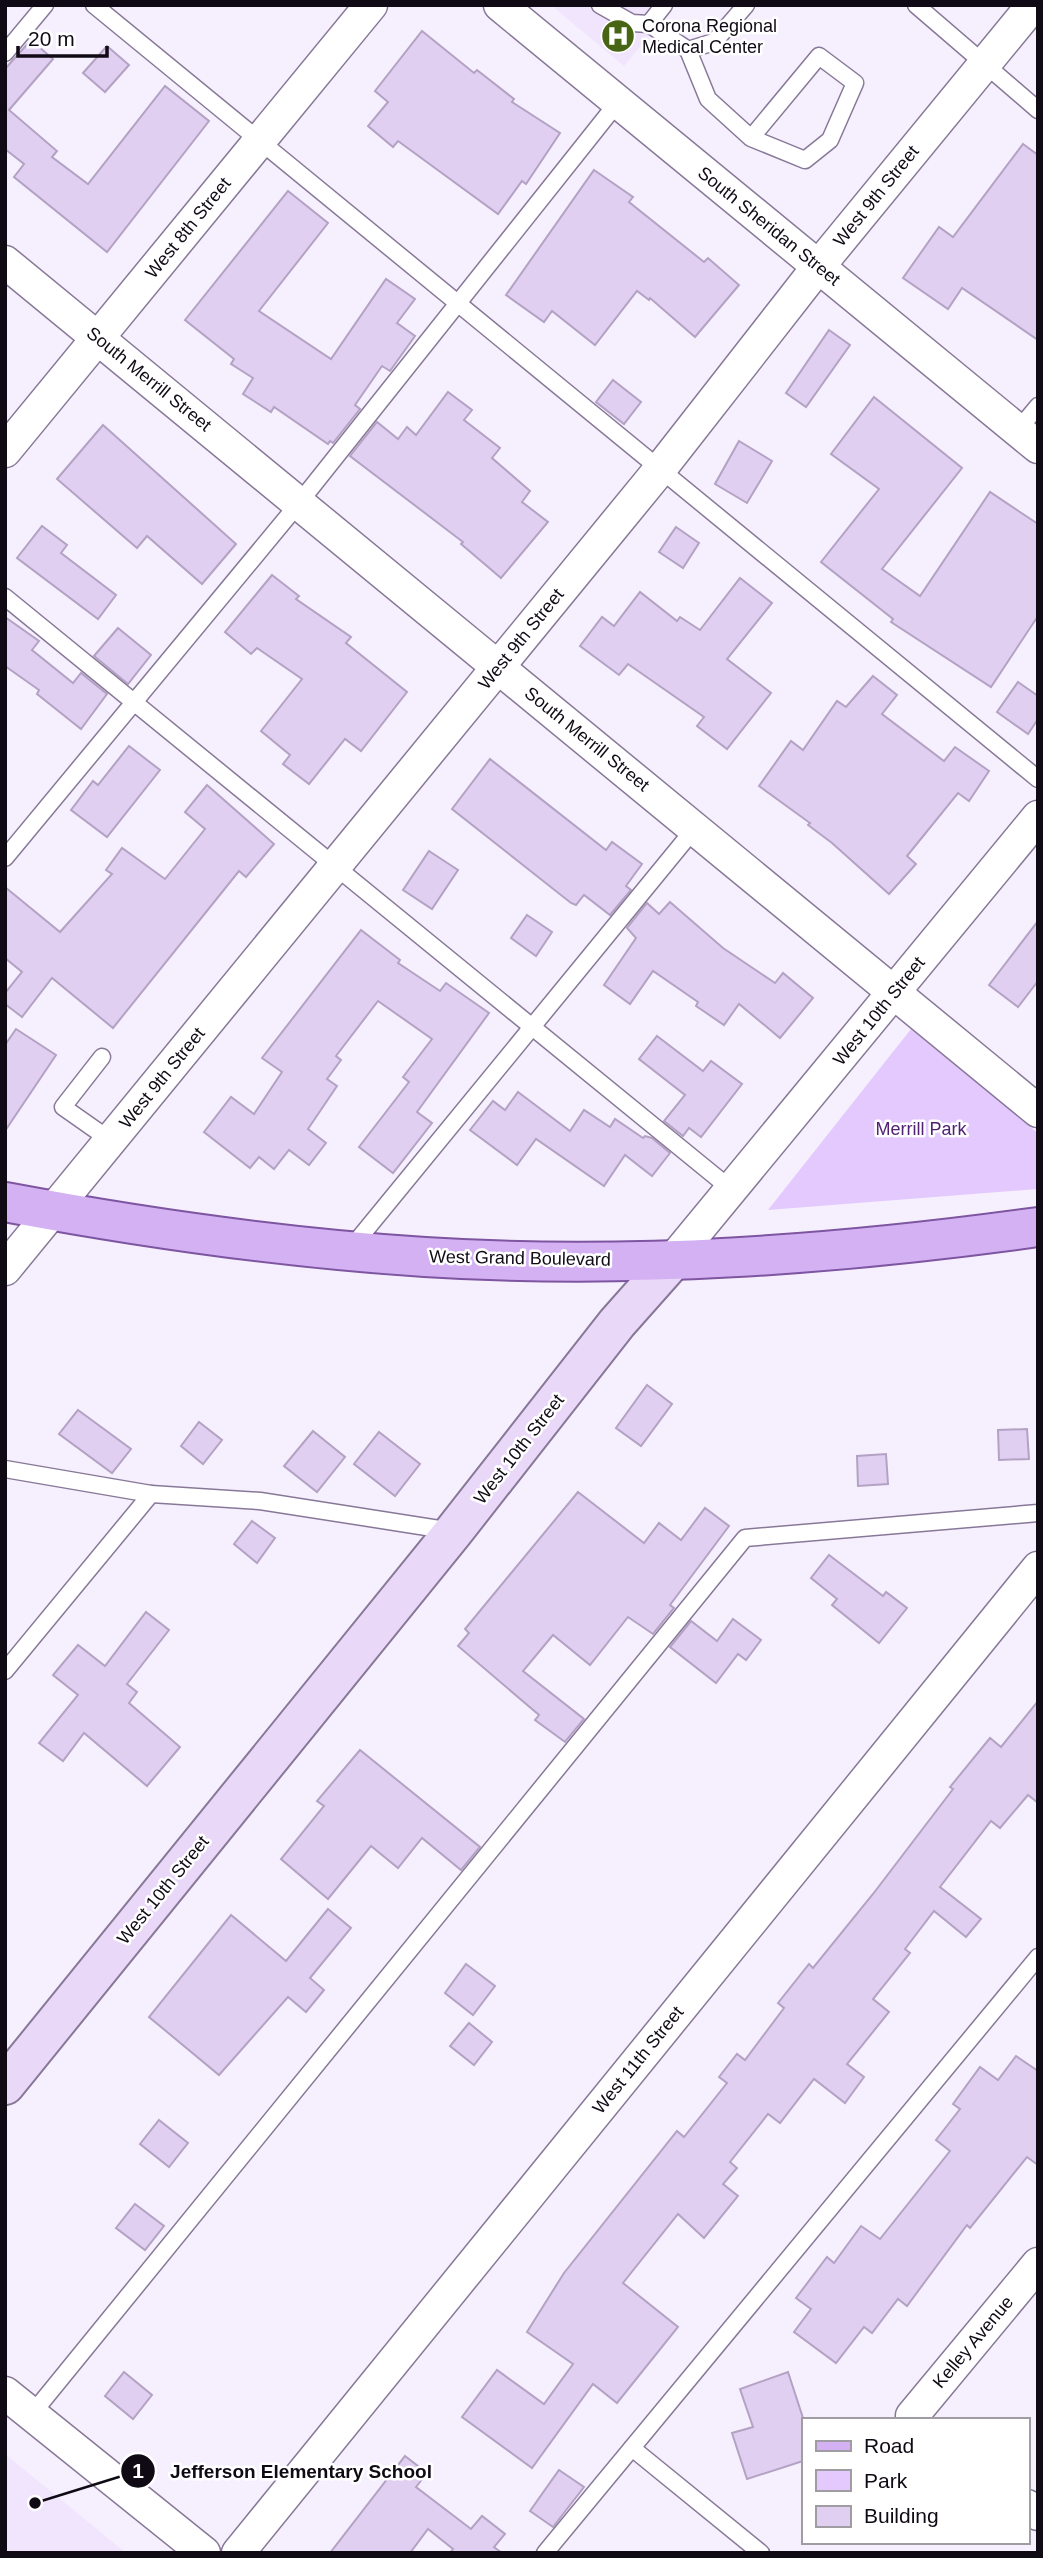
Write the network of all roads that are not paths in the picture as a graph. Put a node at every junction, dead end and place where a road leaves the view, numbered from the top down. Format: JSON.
{"nodes":[{"id":1,"x":45,"y":5,"type":"edge"},
{"id":2,"x":94,"y":5,"type":"edge"},
{"id":3,"x":371,"y":5,"type":"edge"},
{"id":4,"x":500,"y":5,"type":"edge"},
{"id":5,"x":600,"y":5,"type":"edge"},
{"id":6,"x":664,"y":5,"type":"edge"},
{"id":7,"x":746,"y":5,"type":"edge"},
{"id":8,"x":916,"y":5,"type":"edge"},
{"id":9,"x":1033,"y":5,"type":"edge"},
{"id":10,"x":649,"y":24,"type":"junction"},
{"id":11,"x":688,"y":50,"type":"junction"},
{"id":12,"x":5,"y":54,"type":"edge"},
{"id":13,"x":984,"y":64,"type":"junction"},
{"id":14,"x":618,"y":102,"type":"junction"},
{"id":15,"x":1038,"y":110,"type":"edge"},
{"id":16,"x":751,"y":138,"type":"junction"},
{"id":17,"x":259,"y":141,"type":"junction"},
{"id":18,"x":5,"y":262,"type":"edge"},
{"id":19,"x":818,"y":267,"type":"junction"},
{"id":20,"x":459,"y":303,"type":"junction"},
{"id":21,"x":98,"y":338,"type":"junction"},
{"id":22,"x":1038,"y":407,"type":"edge"},
{"id":23,"x":1028,"y":439,"type":"edge"},
{"id":24,"x":5,"y":451,"type":"edge"},
{"id":25,"x":661,"y":468,"type":"junction"},
{"id":26,"x":299,"y":503,"type":"junction"},
{"id":27,"x":5,"y":597,"type":"edge"},
{"id":28,"x":498,"y":667,"type":"junction"},
{"id":29,"x":132,"y":701,"type":"junction"},
{"id":30,"x":1038,"y":779,"type":"edge"},
{"id":31,"x":1038,"y":817,"type":"edge"},
{"id":32,"x":695,"y":828,"type":"junction"},
{"id":33,"x":5,"y":858,"type":"edge"},
{"id":34,"x":335,"y":867,"type":"junction"},
{"id":35,"x":894,"y":991,"type":"junction"},
{"id":36,"x":530,"y":1026,"type":"junction"},
{"id":37,"x":102,"y":1057,"type":"dead end"},
{"id":38,"x":1038,"y":1111,"type":"edge"},
{"id":39,"x":110,"y":1140,"type":"junction"},
{"id":40,"x":732,"y":1190,"type":"junction"},
{"id":41,"x":5,"y":1202,"type":"edge"},
{"id":42,"x":53,"y":1211,"type":"junction"},
{"id":43,"x":1038,"y":1227,"type":"edge"},
{"id":44,"x":349,"y":1250,"type":"junction"},
{"id":45,"x":672,"y":1261,"type":"junction"},
{"id":46,"x":5,"y":1269,"type":"edge"},
{"id":47,"x":5,"y":1469,"type":"edge"},
{"id":48,"x":151,"y":1494,"type":"junction"},
{"id":49,"x":1038,"y":1513,"type":"edge"},
{"id":50,"x":454,"y":1531,"type":"junction"},
{"id":51,"x":1038,"y":1568,"type":"edge"},
{"id":52,"x":5,"y":1671,"type":"edge"},
{"id":53,"x":1038,"y":1957,"type":"edge"},
{"id":54,"x":5,"y":2085,"type":"edge"},
{"id":55,"x":1038,"y":2264,"type":"edge"},
{"id":56,"x":5,"y":2393,"type":"edge"},
{"id":57,"x":32,"y":2414,"type":"junction"},
{"id":58,"x":914,"y":2418,"type":"edge"},
{"id":59,"x":632,"y":2448,"type":"junction"},
{"id":60,"x":204,"y":2553,"type":"edge"},
{"id":61,"x":238,"y":2553,"type":"edge"},
{"id":62,"x":545,"y":2553,"type":"edge"},
{"id":63,"x":761,"y":2553,"type":"edge"}],
"edges":[{"from":1,"to":12,"type":"lane"},
{"from":2,"to":17,"type":"lane"},
{"from":3,"to":17,"type":"street","name":"West 8th Street"},
{"from":4,"to":14,"type":"street","name":"South Sheridan Street"},
{"from":5,"to":10,"type":"lane"},
{"from":6,"to":10,"type":"lane"},
{"from":7,"to":11,"type":"lane"},
{"from":8,"to":13,"type":"lane"},
{"from":9,"to":13,"type":"street","name":"West 9th Street"},
{"from":10,"to":11,"type":"lane"},
{"from":11,"to":16,"type":"lane"},
{"from":13,"to":15,"type":"lane"},
{"from":13,"to":19,"type":"street","name":"West 9th Street"},
{"from":14,"to":19,"type":"street","name":"South Sheridan Street"},
{"from":14,"to":20,"type":"lane"},
{"from":16,"to":16,"type":"lane"},
{"from":17,"to":20,"type":"lane"},
{"from":17,"to":21,"type":"street","name":"West 8th Street"},
{"from":18,"to":21,"type":"street","name":"South Merrill Street"},
{"from":19,"to":23,"type":"street","name":"South Sheridan Street"},
{"from":19,"to":25,"type":"street","name":"West 9th Street"},
{"from":20,"to":25,"type":"lane"},
{"from":20,"to":26,"type":"lane"},
{"from":21,"to":24,"type":"street","name":"West 8th Street"},
{"from":21,"to":26,"type":"street","name":"South Merrill Street"},
{"from":22,"to":23,"type":"lane"},
{"from":25,"to":28,"type":"street","name":"West 9th Street"},
{"from":25,"to":30,"type":"lane"},
{"from":26,"to":28,"type":"street","name":"South Merrill Street"},
{"from":26,"to":29,"type":"lane"},
{"from":27,"to":29,"type":"lane"},
{"from":28,"to":32,"type":"street","name":"South Merrill Street"},
{"from":28,"to":34,"type":"street","name":"West 9th Street"},
{"from":29,"to":33,"type":"lane"},
{"from":29,"to":34,"type":"lane"},
{"from":31,"to":35,"type":"street","name":"West 10th Street"},
{"from":32,"to":35,"type":"street","name":"South Merrill Street"},
{"from":32,"to":36,"type":"lane"},
{"from":34,"to":36,"type":"lane"},
{"from":34,"to":39,"type":"street","name":"West 9th Street"},
{"from":35,"to":38,"type":"street","name":"South Merrill Street"},
{"from":35,"to":40,"type":"street","name":"West 10th Street"},
{"from":36,"to":40,"type":"lane"},
{"from":36,"to":44,"type":"lane"},
{"from":37,"to":39,"type":"lane"},
{"from":39,"to":42,"type":"street","name":"West 9th Street"},
{"from":40,"to":45,"type":"street","name":"West 10th Street"},
{"from":41,"to":42,"type":"main road","name":"West Grand Boulevard"},
{"from":42,"to":44,"type":"main road","name":"West Grand Boulevard"},
{"from":42,"to":46,"type":"street","name":"West 9th Street"},
{"from":43,"to":45,"type":"main road","name":"West Grand Boulevard"},
{"from":44,"to":45,"type":"main road","name":"West Grand Boulevard"},
{"from":45,"to":50,"type":"street","name":"West 10th Street"},
{"from":47,"to":48,"type":"lane"},
{"from":48,"to":50,"type":"lane"},
{"from":48,"to":52,"type":"lane"},
{"from":49,"to":57,"type":"lane"},
{"from":50,"to":54,"type":"street","name":"West 10th Street"},
{"from":51,"to":61,"type":"street","name":"West 11th Street"},
{"from":53,"to":59,"type":"lane"},
{"from":55,"to":58,"type":"street","name":"Kelley Avenue"},
{"from":56,"to":57,"type":"street"},
{"from":57,"to":60,"type":"street"},
{"from":59,"to":62,"type":"lane"},
{"from":59,"to":63,"type":"lane"}]}
